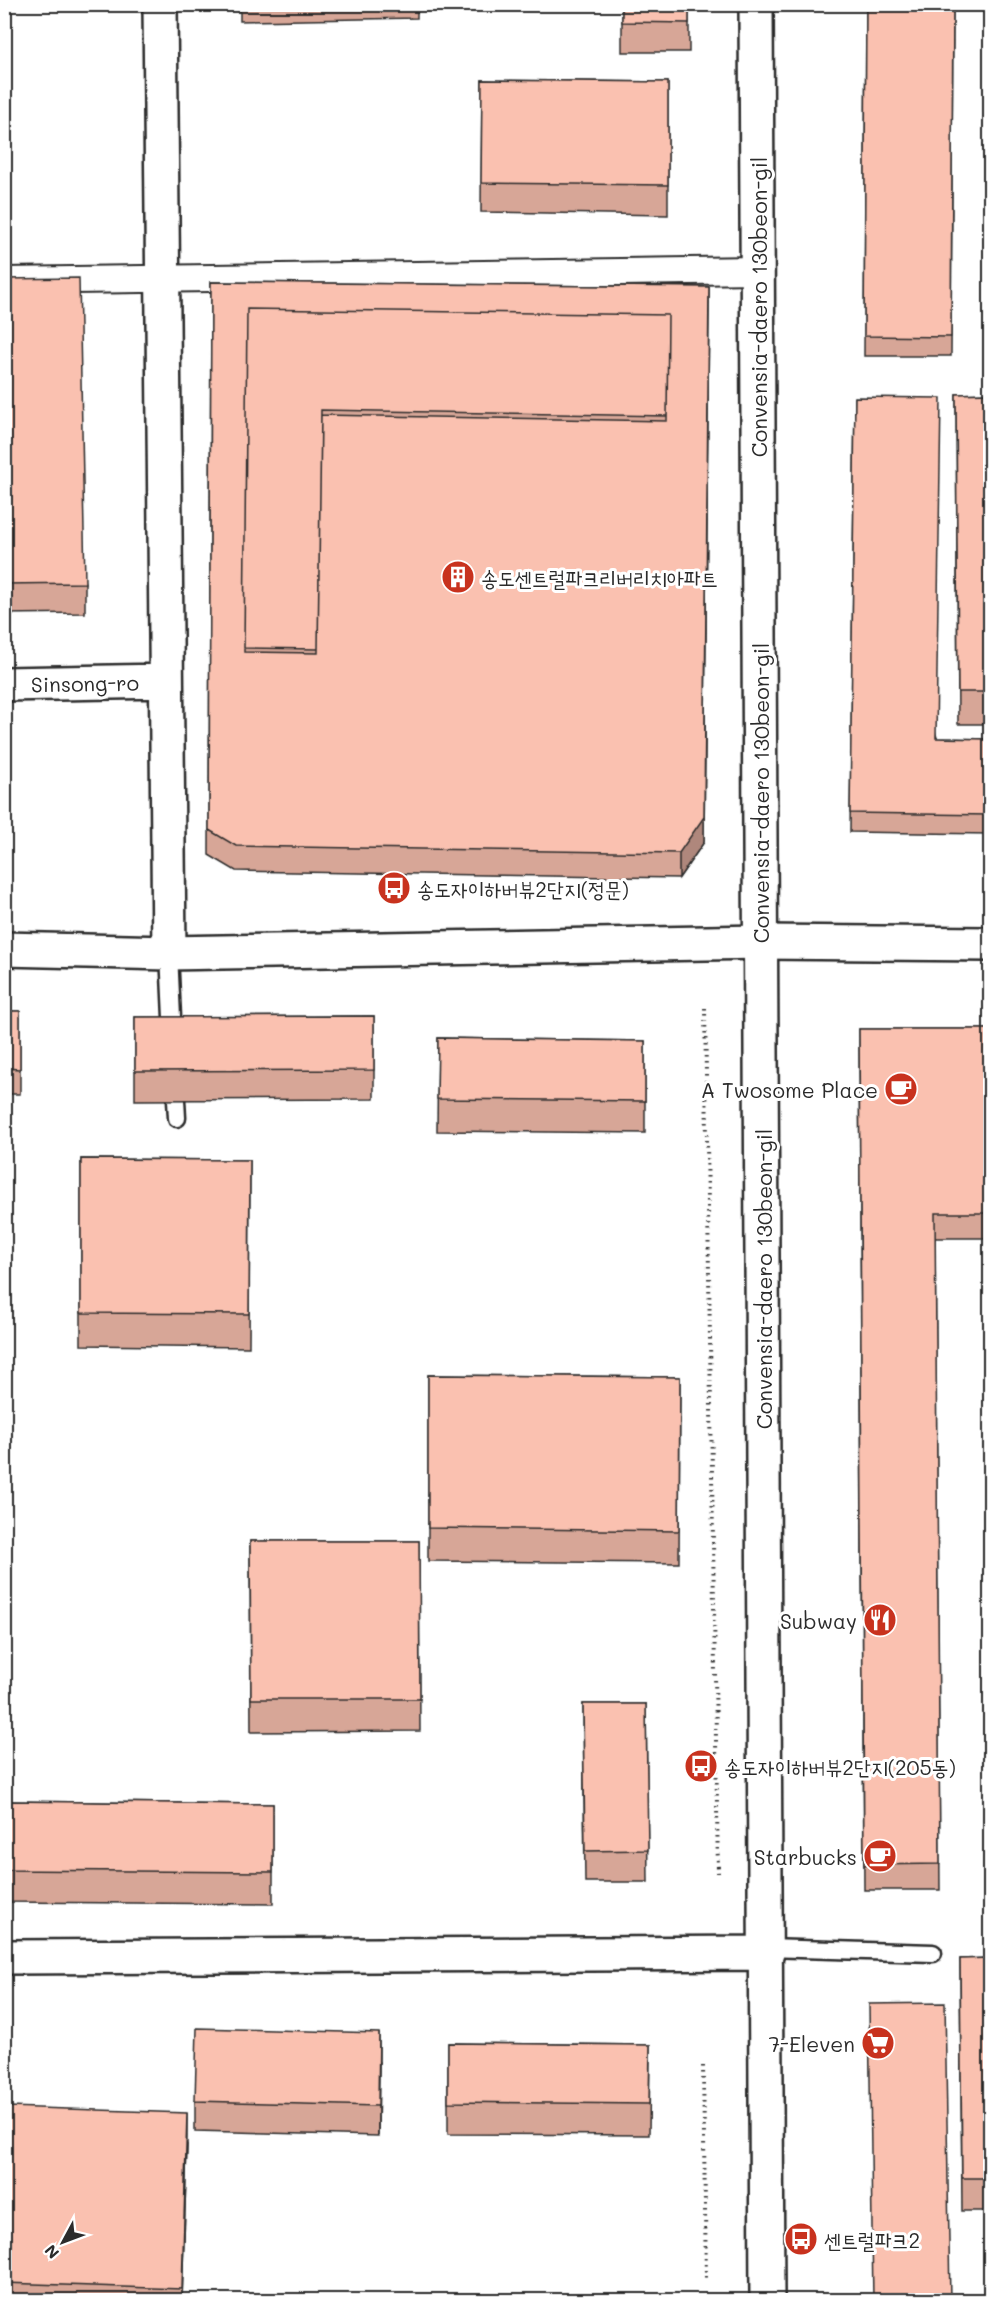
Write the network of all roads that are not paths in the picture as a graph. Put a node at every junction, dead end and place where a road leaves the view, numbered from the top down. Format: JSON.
{"nodes":[{"id":1,"x":159,"y":4,"type":"edge"},
{"id":2,"x":756,"y":4,"type":"edge"},
{"id":3,"x":758,"y":270,"type":"junction"},
{"id":4,"x":162,"y":279,"type":"junction"},
{"id":5,"x":4,"y":281,"type":"edge"},
{"id":6,"x":166,"y":681,"type":"junction"},
{"id":7,"x":4,"y":684,"type":"edge"},
{"id":8,"x":761,"y":942,"type":"junction"},
{"id":9,"x":990,"y":944,"type":"edge"},
{"id":10,"x":4,"y":949,"type":"edge"},
{"id":11,"x":169,"y":953,"type":"junction"},
{"id":12,"x":173,"y":1046,"type":"edge"},
{"id":13,"x":176,"y":1100,"type":"edge"},
{"id":14,"x":177,"y":1118,"type":"edge"},
{"id":15,"x":766,"y":1951,"type":"junction"},
{"id":16,"x":933,"y":1953,"type":"dead end"},
{"id":17,"x":4,"y":1957,"type":"edge"},
{"id":18,"x":767,"y":2301,"type":"edge"}],
"edges":[{"from":1,"to":4,"type":"street"},
{"from":2,"to":3,"type":"street","name":"Convensia-daero 130beon-gil"},
{"from":3,"to":4,"type":"street"},
{"from":3,"to":8,"type":"street","name":"Convensia-daero 130beon-gil"},
{"from":4,"to":5,"type":"street"},
{"from":4,"to":6,"type":"street"},
{"from":6,"to":7,"type":"street","name":"Sinsong-ro"},
{"from":6,"to":11,"type":"street"},
{"from":8,"to":9,"type":"street"},
{"from":8,"to":11,"type":"street"},
{"from":8,"to":15,"type":"street","name":"Convensia-daero 130beon-gil"},
{"from":10,"to":11,"type":"street"},
{"from":11,"to":12,"type":"lane"},
{"from":13,"to":14,"type":"lane"},
{"from":15,"to":16,"type":"lane"},
{"from":15,"to":17,"type":"street"},
{"from":15,"to":18,"type":"street","name":"Convensia-daero 130beon-gil"}]}
